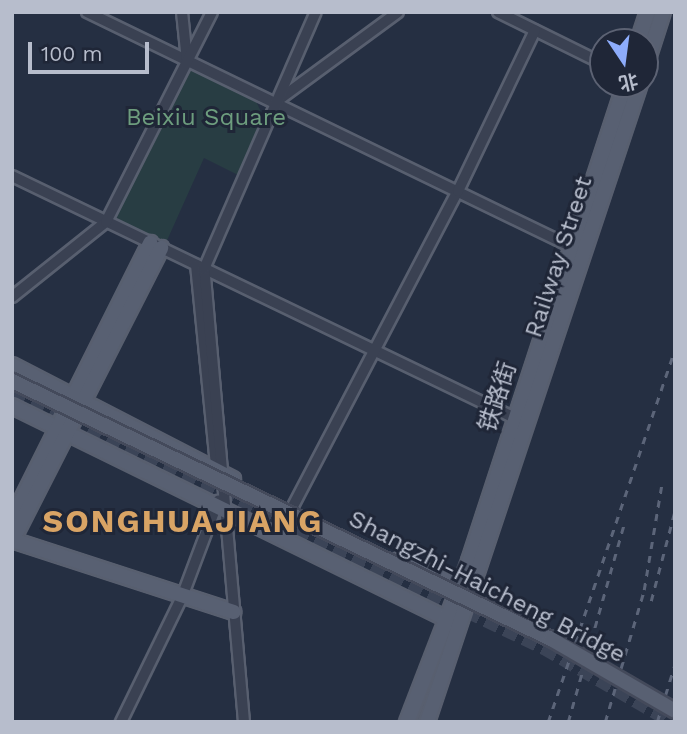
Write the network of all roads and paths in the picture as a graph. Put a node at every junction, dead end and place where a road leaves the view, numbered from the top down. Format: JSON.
{"nodes":[{"id":1,"x":87,"y":12,"type":"edge"},
{"id":2,"x":182,"y":12,"type":"edge"},
{"id":3,"x":212,"y":12,"type":"edge"},
{"id":4,"x":316,"y":12,"type":"edge"},
{"id":5,"x":398,"y":12,"type":"edge"},
{"id":6,"x":498,"y":12,"type":"edge"},
{"id":7,"x":535,"y":30,"type":"junction"},
{"id":8,"x":589,"y":57,"type":"edge"},
{"id":9,"x":187,"y":60,"type":"junction"},
{"id":10,"x":621,"y":98,"type":"edge"},
{"id":11,"x":635,"y":98,"type":"edge"},
{"id":12,"x":275,"y":103,"type":"junction"},
{"id":13,"x":12,"y":176,"type":"edge"},
{"id":14,"x":458,"y":191,"type":"junction"},
{"id":15,"x":106,"y":222,"type":"junction"},
{"id":16,"x":155,"y":245,"type":"junction"},
{"id":17,"x":578,"y":251,"type":"junction"},
{"id":18,"x":200,"y":267,"type":"junction"},
{"id":19,"x":12,"y":297,"type":"edge"},
{"id":20,"x":375,"y":351,"type":"junction"},
{"id":21,"x":12,"y":365,"type":"edge"},
{"id":22,"x":12,"y":381,"type":"edge"},
{"id":23,"x":78,"y":399,"type":"junction"},
{"id":24,"x":12,"y":406,"type":"edge"},
{"id":25,"x":521,"y":422,"type":"junction"},
{"id":26,"x":61,"y":431,"type":"junction"},
{"id":27,"x":221,"y":473,"type":"junction"},
{"id":28,"x":292,"y":508,"type":"junction"},
{"id":29,"x":222,"y":510,"type":"junction"},
{"id":30,"x":12,"y":519,"type":"edge"},
{"id":31,"x":12,"y":540,"type":"edge"},
{"id":32,"x":465,"y":590,"type":"junction"},
{"id":33,"x":182,"y":597,"type":"junction"},
{"id":34,"x":234,"y":612,"type":"junction"},
{"id":35,"x":444,"y":618,"type":"junction"},
{"id":36,"x":461,"y":626,"type":"junction"},
{"id":37,"x":675,"y":710,"type":"edge"},
{"id":38,"x":121,"y":722,"type":"edge"},
{"id":39,"x":244,"y":722,"type":"edge"},
{"id":40,"x":407,"y":722,"type":"edge"},
{"id":41,"x":427,"y":722,"type":"edge"}],
"edges":[{"from":1,"to":9,"type":"street"},
{"from":2,"to":9,"type":"street"},
{"from":3,"to":9,"type":"street"},
{"from":4,"to":12,"type":"street"},
{"from":5,"to":12,"type":"street"},
{"from":6,"to":7,"type":"street"},
{"from":7,"to":8,"type":"street"},
{"from":7,"to":14,"type":"street"},
{"from":9,"to":12,"type":"street"},
{"from":9,"to":15,"type":"street"},
{"from":10,"to":17,"type":"main road"},
{"from":11,"to":17,"type":"main road","name":"Railway Street"},
{"from":12,"to":14,"type":"street"},
{"from":12,"to":18,"type":"street"},
{"from":13,"to":15,"type":"street"},
{"from":14,"to":17,"type":"street"},
{"from":14,"to":20,"type":"street"},
{"from":15,"to":16,"type":"street"},
{"from":15,"to":19,"type":"street"},
{"from":16,"to":18,"type":"street"},
{"from":16,"to":23,"type":"main road"},
{"from":17,"to":25,"type":"main road","name":"Railway Street"},
{"from":18,"to":20,"type":"street"},
{"from":18,"to":27,"type":"street"},
{"from":20,"to":25,"type":"street"},
{"from":20,"to":28,"type":"street"},
{"from":21,"to":23,"type":"main road"},
{"from":22,"to":37,"type":"main road","name":"Shangzhi-Haicheng Bridge","bridge":true},
{"from":23,"to":26,"type":"main road"},
{"from":23,"to":27,"type":"main road"},
{"from":24,"to":26,"type":"main road"},
{"from":25,"to":32,"type":"main road","name":"Railway Street"},
{"from":26,"to":29,"type":"main road"},
{"from":26,"to":30,"type":"main road"},
{"from":26,"to":31,"type":"main road"},
{"from":27,"to":28,"type":"main road"},
{"from":27,"to":29,"type":"street"},
{"from":28,"to":32,"type":"main road"},
{"from":29,"to":33,"type":"street"},
{"from":29,"to":34,"type":"street"},
{"from":29,"to":35,"type":"main road"},
{"from":31,"to":33,"type":"main road"},
{"from":32,"to":35,"type":"main road"},
{"from":32,"to":36,"type":"main road","name":"Railway Street"},
{"from":33,"to":34,"type":"main road"},
{"from":33,"to":38,"type":"street"},
{"from":34,"to":39,"type":"street"},
{"from":35,"to":36,"type":"main road"},
{"from":35,"to":40,"type":"main road"},
{"from":36,"to":41,"type":"main road","name":"Railway Street"}]}
